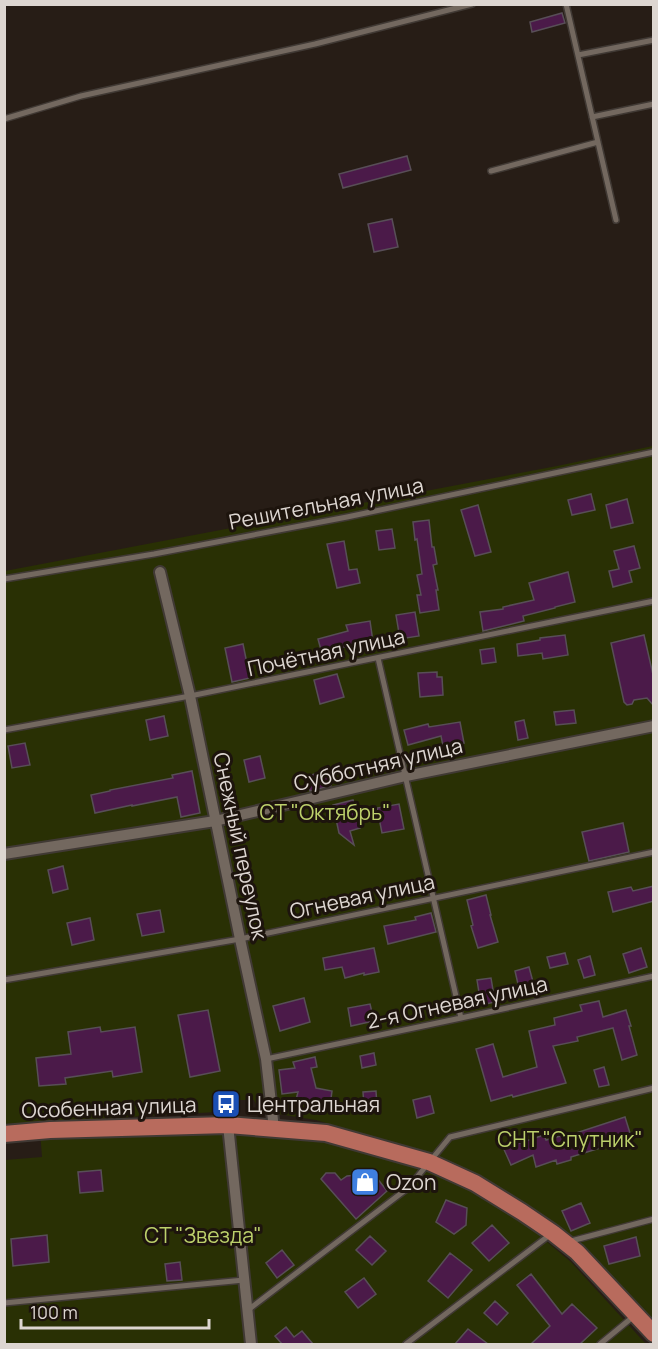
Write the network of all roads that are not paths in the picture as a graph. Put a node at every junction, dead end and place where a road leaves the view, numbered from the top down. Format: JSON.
{"nodes":[{"id":1,"x":472,"y":4,"type":"edge"},
{"id":2,"x":567,"y":4,"type":"edge"},
{"id":3,"x":654,"y":39,"type":"edge"},
{"id":4,"x":578,"y":55,"type":"junction"},
{"id":5,"x":654,"y":104,"type":"edge"},
{"id":6,"x":592,"y":117,"type":"junction"},
{"id":7,"x":4,"y":119,"type":"edge"},
{"id":8,"x":598,"y":142,"type":"junction"},
{"id":9,"x":491,"y":171,"type":"dead end"},
{"id":10,"x":616,"y":220,"type":"dead end"},
{"id":11,"x":654,"y":452,"type":"edge"},
{"id":12,"x":160,"y":572,"type":"dead end"},
{"id":13,"x":4,"y":579,"type":"edge"},
{"id":14,"x":654,"y":602,"type":"edge"},
{"id":15,"x":378,"y":658,"type":"junction"},
{"id":16,"x":190,"y":696,"type":"junction"},
{"id":17,"x":654,"y":726,"type":"edge"},
{"id":18,"x":4,"y":730,"type":"edge"},
{"id":19,"x":406,"y":776,"type":"junction"},
{"id":20,"x":215,"y":821,"type":"junction"},
{"id":21,"x":654,"y":852,"type":"edge"},
{"id":22,"x":4,"y":854,"type":"edge"},
{"id":23,"x":434,"y":898,"type":"junction"},
{"id":24,"x":240,"y":939,"type":"junction"},
{"id":25,"x":654,"y":976,"type":"edge"},
{"id":26,"x":4,"y":980,"type":"edge"},
{"id":27,"x":461,"y":1018,"type":"junction"},
{"id":28,"x":266,"y":1059,"type":"junction"},
{"id":29,"x":654,"y":1088,"type":"edge"},
{"id":30,"x":228,"y":1125,"type":"junction"},
{"id":31,"x":274,"y":1129,"type":"junction"},
{"id":32,"x":4,"y":1134,"type":"edge"},
{"id":33,"x":429,"y":1162,"type":"junction"},
{"id":34,"x":654,"y":1219,"type":"edge"},
{"id":35,"x":559,"y":1238,"type":"junction"},
{"id":36,"x":244,"y":1280,"type":"junction"},
{"id":37,"x":4,"y":1303,"type":"edge"},
{"id":38,"x":248,"y":1310,"type":"junction"},
{"id":39,"x":636,"y":1315,"type":"junction"},
{"id":40,"x":654,"y":1334,"type":"edge"},
{"id":41,"x":251,"y":1344,"type":"edge"},
{"id":42,"x":406,"y":1344,"type":"edge"},
{"id":43,"x":600,"y":1344,"type":"edge"}],
"edges":[{"from":1,"to":7,"type":"lane"},
{"from":2,"to":4,"type":"lane"},
{"from":3,"to":4,"type":"lane"},
{"from":4,"to":6,"type":"lane"},
{"from":5,"to":6,"type":"lane"},
{"from":6,"to":8,"type":"lane"},
{"from":8,"to":9,"type":"lane"},
{"from":8,"to":10,"type":"lane"},
{"from":11,"to":13,"type":"lane","name":"Решительная улица"},
{"from":12,"to":16,"type":"street","name":"Снежный переулок"},
{"from":14,"to":15,"type":"lane","name":"Почётная улица"},
{"from":15,"to":16,"type":"lane","name":"Почётная улица"},
{"from":15,"to":19,"type":"lane"},
{"from":16,"to":18,"type":"lane","name":"Почётная улица"},
{"from":16,"to":20,"type":"street","name":"Снежный переулок"},
{"from":17,"to":19,"type":"street","name":"Субботняя улица"},
{"from":19,"to":20,"type":"street","name":"Субботняя улица"},
{"from":19,"to":23,"type":"lane"},
{"from":20,"to":22,"type":"street","name":"Субботняя улица"},
{"from":20,"to":24,"type":"street","name":"Снежный переулок"},
{"from":21,"to":23,"type":"lane","name":"Огневая улица"},
{"from":23,"to":24,"type":"lane","name":"Огневая улица"},
{"from":23,"to":27,"type":"lane"},
{"from":24,"to":26,"type":"lane","name":"Огневая улица"},
{"from":24,"to":28,"type":"street","name":"Снежный переулок"},
{"from":25,"to":27,"type":"lane","name":"2-я Огневая улица"},
{"from":27,"to":28,"type":"lane","name":"2-я Огневая улица"},
{"from":28,"to":31,"type":"street","name":"Снежный переулок"},
{"from":29,"to":33,"type":"lane"},
{"from":30,"to":31,"type":"main road","name":"Особенная улица"},
{"from":30,"to":32,"type":"main road","name":"Особенная улица"},
{"from":30,"to":36,"type":"street"},
{"from":31,"to":33,"type":"main road","name":"Особенная улица"},
{"from":33,"to":35,"type":"main road","name":"Особенная улица"},
{"from":33,"to":38,"type":"lane"},
{"from":34,"to":35,"type":"lane"},
{"from":35,"to":39,"type":"main road","name":"Особенная улица"},
{"from":35,"to":42,"type":"lane"},
{"from":36,"to":37,"type":"lane"},
{"from":36,"to":38,"type":"street"},
{"from":38,"to":41,"type":"street"},
{"from":39,"to":40,"type":"main road","name":"Особенная улица"},
{"from":39,"to":43,"type":"lane"}]}
